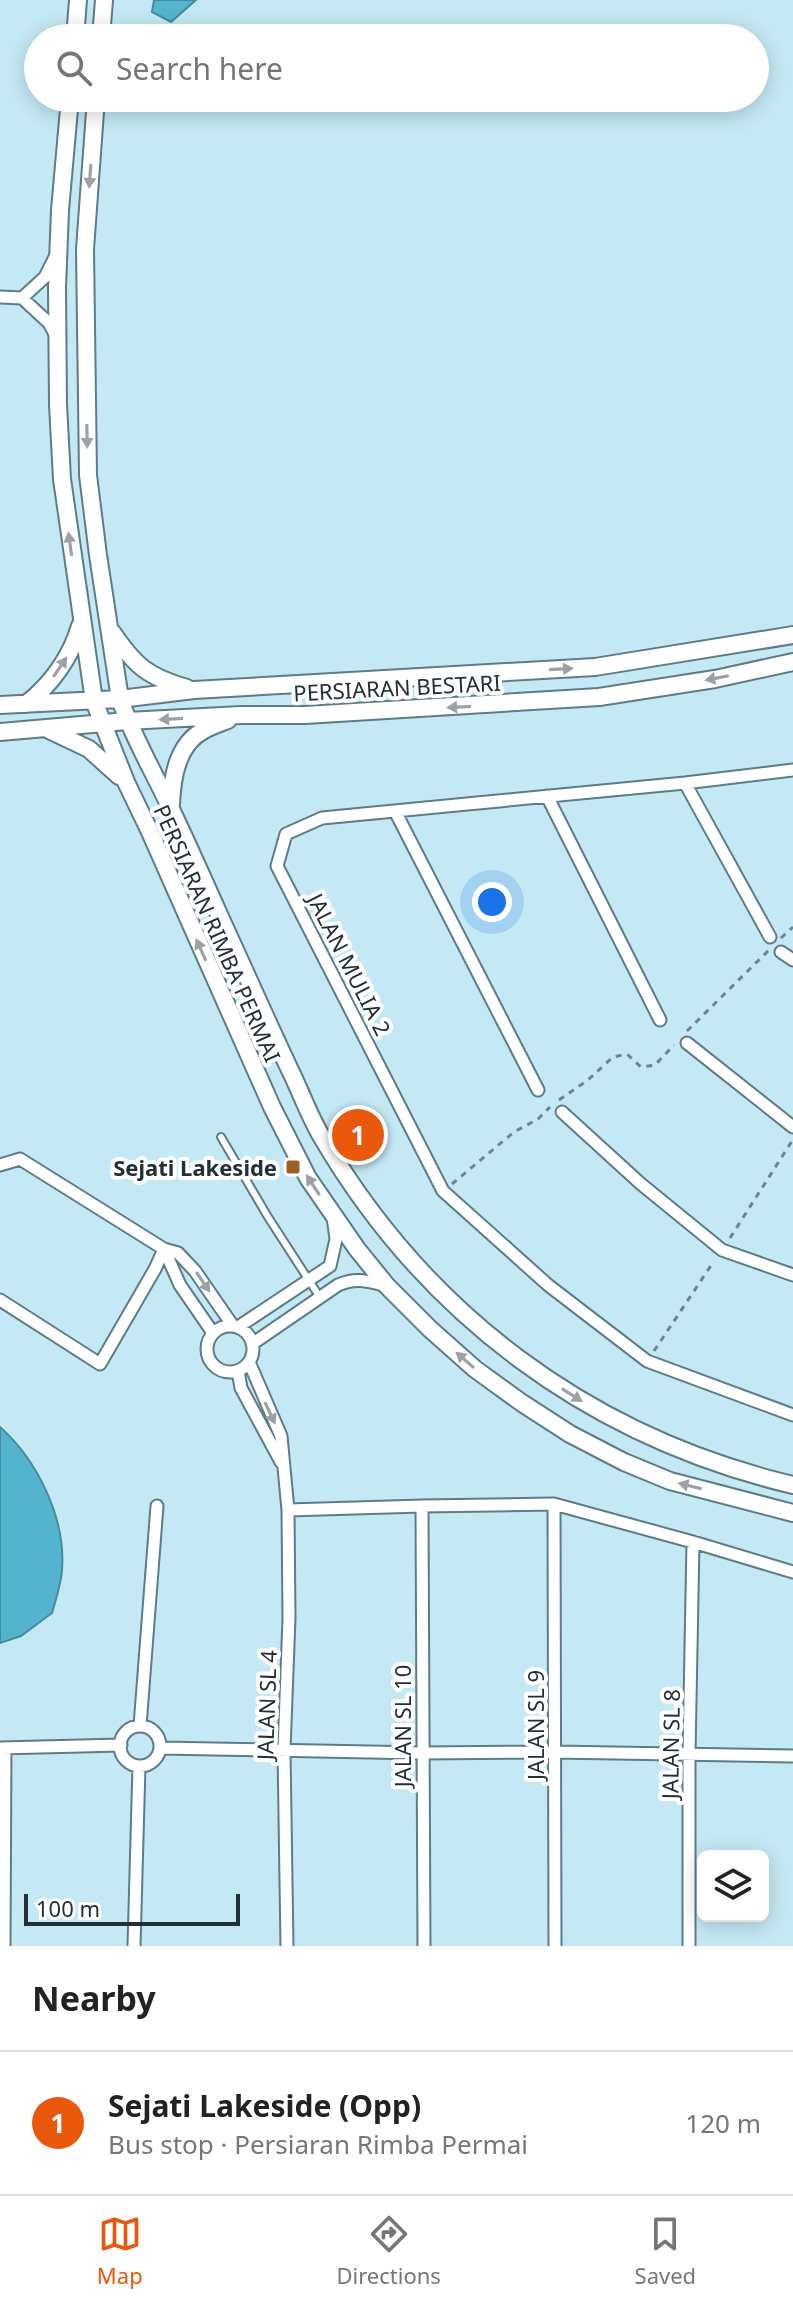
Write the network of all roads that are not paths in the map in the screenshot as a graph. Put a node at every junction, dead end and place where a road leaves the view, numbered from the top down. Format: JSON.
{"nodes":[{"id":1,"x":78,"y":0,"type":"edge"},
{"id":2,"x":104,"y":0,"type":"edge"},
{"id":3,"x":76,"y":24,"type":"edge"},
{"id":4,"x":102,"y":24,"type":"edge"},
{"id":5,"x":69,"y":112,"type":"edge"},
{"id":6,"x":95,"y":112,"type":"edge"},
{"id":7,"x":58,"y":251,"type":"junction"},
{"id":8,"x":0,"y":297,"type":"edge"},
{"id":9,"x":22,"y":298,"type":"junction"},
{"id":10,"x":58,"y":343,"type":"junction"},
{"id":11,"x":82,"y":621,"type":"junction"},
{"id":12,"x":109,"y":628,"type":"junction"},
{"id":13,"x":793,"y":635,"type":"edge"},
{"id":14,"x":793,"y":662,"type":"edge"},
{"id":15,"x":194,"y":690,"type":"junction"},
{"id":16,"x":120,"y":699,"type":"junction"},
{"id":17,"x":94,"y":701,"type":"junction"},
{"id":18,"x":26,"y":704,"type":"junction"},
{"id":19,"x":0,"y":705,"type":"edge"},
{"id":20,"x":241,"y":715,"type":"junction"},
{"id":21,"x":127,"y":721,"type":"junction"},
{"id":22,"x":102,"y":724,"type":"junction"},
{"id":23,"x":47,"y":729,"type":"junction"},
{"id":24,"x":0,"y":732,"type":"edge"},
{"id":25,"x":793,"y":770,"type":"edge"},
{"id":26,"x":126,"y":782,"type":"junction"},
{"id":27,"x":685,"y":783,"type":"junction"},
{"id":28,"x":547,"y":796,"type":"junction"},
{"id":29,"x":171,"y":808,"type":"junction"},
{"id":30,"x":395,"y":811,"type":"junction"},
{"id":31,"x":770,"y":937,"type":"dead end"},
{"id":32,"x":781,"y":952,"type":"dead end"},
{"id":33,"x":793,"y":960,"type":"edge"},
{"id":34,"x":660,"y":1020,"type":"dead end"},
{"id":35,"x":684,"y":1040,"type":"road end"},
{"id":36,"x":538,"y":1090,"type":"dead end"},
{"id":37,"x":562,"y":1112,"type":"dead end"},
{"id":38,"x":793,"y":1127,"type":"edge"},
{"id":39,"x":221,"y":1137,"type":"dead end"},
{"id":40,"x":0,"y":1165,"type":"edge"},
{"id":41,"x":332,"y":1213,"type":"junction"},
{"id":42,"x":164,"y":1249,"type":"junction"},
{"id":43,"x":793,"y":1275,"type":"edge"},
{"id":44,"x":308,"y":1280,"type":"junction"},
{"id":45,"x":387,"y":1286,"type":"junction"},
{"id":46,"x":321,"y":1299,"type":"junction"},
{"id":47,"x":0,"y":1300,"type":"edge"},
{"id":48,"x":235,"y":1326,"type":"junction"},
{"id":49,"x":213,"y":1333,"type":"junction"},
{"id":50,"x":252,"y":1344,"type":"junction"},
{"id":51,"x":249,"y":1362,"type":"junction"},
{"id":52,"x":238,"y":1371,"type":"junction"},
{"id":53,"x":793,"y":1415,"type":"edge"},
{"id":54,"x":700,"y":1459,"type":"junction"},
{"id":55,"x":283,"y":1466,"type":"junction"},
{"id":56,"x":793,"y":1476,"type":"edge"},
{"id":57,"x":793,"y":1485,"type":"edge"},
{"id":58,"x":730,"y":1496,"type":"junction"},
{"id":59,"x":554,"y":1504,"type":"junction"},
{"id":60,"x":793,"y":1505,"type":"edge"},
{"id":61,"x":157,"y":1506,"type":"dead end"},
{"id":62,"x":422,"y":1506,"type":"junction"},
{"id":63,"x":288,"y":1510,"type":"junction"},
{"id":64,"x":793,"y":1513,"type":"edge"},
{"id":65,"x":693,"y":1542,"type":"junction"},
{"id":66,"x":793,"y":1572,"type":"edge"},
{"id":67,"x":140,"y":1726,"type":"junction"},
{"id":68,"x":121,"y":1745,"type":"junction"},
{"id":69,"x":2,"y":1748,"type":"edge"},
{"id":70,"x":160,"y":1748,"type":"junction"},
{"id":71,"x":284,"y":1750,"type":"junction"},
{"id":72,"x":555,"y":1752,"type":"junction"},
{"id":73,"x":421,"y":1753,"type":"junction"},
{"id":74,"x":689,"y":1754,"type":"junction"},
{"id":75,"x":793,"y":1756,"type":"edge"},
{"id":76,"x":139,"y":1766,"type":"junction"},
{"id":77,"x":4,"y":1946,"type":"edge"},
{"id":78,"x":134,"y":1946,"type":"edge"},
{"id":79,"x":287,"y":1946,"type":"edge"},
{"id":80,"x":424,"y":1946,"type":"edge"},
{"id":81,"x":546,"y":1946,"type":"edge"},
{"id":82,"x":555,"y":1946,"type":"edge"},
{"id":83,"x":689,"y":1946,"type":"edge"}],
"edges":[{"from":1,"to":3,"type":"main road"},
{"from":2,"to":4,"type":"main road"},
{"from":5,"to":7,"type":"main road","name":"PERSIARAN RIMBA PERMAI"},
{"from":6,"to":12,"type":"main road","name":"PERSIARAN RIMBA PERMAI","one_way":true},
{"from":7,"to":9,"type":"street"},
{"from":7,"to":10,"type":"main road","name":"PERSIARAN RIMBA PERMAI"},
{"from":8,"to":9,"type":"street"},
{"from":9,"to":10,"type":"street"},
{"from":11,"to":10,"type":"main road","name":"PERSIARAN RIMBA PERMAI","one_way":true},
{"from":11,"to":17,"type":"main road","name":"PERSIARAN RIMBA PERMAI"},
{"from":18,"to":11,"type":"main road","one_way":true},
{"from":12,"to":15,"type":"main road"},
{"from":12,"to":16,"type":"main road","name":"PERSIARAN RIMBA PERMAI"},
{"from":15,"to":13,"type":"main road","name":"PERSIARAN BESTARI","one_way":true},
{"from":14,"to":20,"type":"main road","name":"PERSIARAN BESTARI","one_way":true},
{"from":15,"to":16,"type":"main road","name":"PERSIARAN BESTARI"},
{"from":16,"to":17,"type":"main road","name":"PERSIARAN BESTARI"},
{"from":16,"to":21,"type":"main road","name":"PERSIARAN RIMBA PERMAI"},
{"from":17,"to":18,"type":"main road","name":"PERSIARAN BESTARI"},
{"from":17,"to":22,"type":"main road","name":"PERSIARAN RIMBA PERMAI"},
{"from":18,"to":19,"type":"main road","name":"PERSIARAN BESTARI"},
{"from":20,"to":21,"type":"main road","name":"PERSIARAN BESTARI","one_way":true},
{"from":20,"to":29,"type":"main road"},
{"from":21,"to":22,"type":"main road","name":"PERSIARAN BESTARI"},
{"from":21,"to":29,"type":"main road","name":"PERSIARAN RIMBA PERMAI"},
{"from":22,"to":23,"type":"main road","name":"PERSIARAN BESTARI"},
{"from":22,"to":26,"type":"main road","name":"PERSIARAN RIMBA PERMAI"},
{"from":23,"to":24,"type":"main road","name":"PERSIARAN BESTARI"},
{"from":23,"to":26,"type":"main road"},
{"from":25,"to":27,"type":"street","name":"JALAN MULIA 2"},
{"from":41,"to":26,"type":"main road","name":"PERSIARAN RIMBA PERMAI","one_way":true},
{"from":27,"to":28,"type":"street","name":"JALAN MULIA 2"},
{"from":27,"to":31,"type":"street"},
{"from":28,"to":30,"type":"street","name":"JALAN MULIA 2"},
{"from":28,"to":34,"type":"street"},
{"from":29,"to":54,"type":"main road","name":"PERSIARAN RIMBA PERMAI","one_way":true},
{"from":30,"to":36,"type":"street"},
{"from":30,"to":53,"type":"street","name":"JALAN MULIA 2"},
{"from":32,"to":33,"type":"street"},
{"from":35,"to":38,"type":"street"},
{"from":37,"to":43,"type":"street"},
{"from":39,"to":44,"type":"lane"},
{"from":40,"to":42,"type":"street"},
{"from":41,"to":44,"type":"street"},
{"from":41,"to":45,"type":"main road","name":"PERSIARAN RIMBA PERMAI"},
{"from":42,"to":47,"type":"street"},
{"from":42,"to":48,"type":"street","one_way":true},
{"from":42,"to":49,"type":"street"},
{"from":44,"to":46,"type":"lane"},
{"from":44,"to":48,"type":"street"},
{"from":45,"to":46,"type":"street"},
{"from":58,"to":45,"type":"main road","name":"PERSIARAN RIMBA PERMAI","one_way":true},
{"from":46,"to":50,"type":"street"},
{"from":48,"to":49,"type":"street"},
{"from":48,"to":50,"type":"street"},
{"from":49,"to":52,"type":"street"},
{"from":50,"to":51,"type":"street"},
{"from":51,"to":52,"type":"street"},
{"from":51,"to":55,"type":"street","name":"JALAN SL 4","one_way":true},
{"from":52,"to":55,"type":"street","name":"JALAN SL 4"},
{"from":54,"to":56,"type":"main road"},
{"from":54,"to":57,"type":"main road","name":"PERSIARAN RIMBA PERMAI"},
{"from":55,"to":63,"type":"street","name":"JALAN SL 4"},
{"from":58,"to":60,"type":"main road"},
{"from":58,"to":64,"type":"main road","name":"PERSIARAN RIMBA PERMAI"},
{"from":59,"to":62,"type":"street"},
{"from":59,"to":65,"type":"street"},
{"from":59,"to":72,"type":"street","name":"JALAN SL 9"},
{"from":61,"to":67,"type":"street"},
{"from":62,"to":63,"type":"street"},
{"from":62,"to":73,"type":"street","name":"JALAN SL 10"},
{"from":63,"to":71,"type":"street","name":"JALAN SL 4"},
{"from":65,"to":66,"type":"street"},
{"from":65,"to":74,"type":"street","name":"JALAN SL 8"},
{"from":67,"to":68,"type":"street"},
{"from":67,"to":70,"type":"street"},
{"from":68,"to":69,"type":"street"},
{"from":68,"to":76,"type":"street"},
{"from":69,"to":77,"type":"street"},
{"from":70,"to":71,"type":"street"},
{"from":70,"to":76,"type":"street"},
{"from":71,"to":73,"type":"street"},
{"from":71,"to":79,"type":"street","name":"JALAN SL 4"},
{"from":72,"to":73,"type":"street"},
{"from":72,"to":74,"type":"street"},
{"from":72,"to":82,"type":"street","name":"JALAN SL 9"},
{"from":73,"to":80,"type":"street","name":"JALAN SL 10"},
{"from":74,"to":75,"type":"street"},
{"from":74,"to":83,"type":"street","name":"JALAN SL 8"},
{"from":76,"to":78,"type":"street"},
{"from":81,"to":82,"type":"street"}]}
